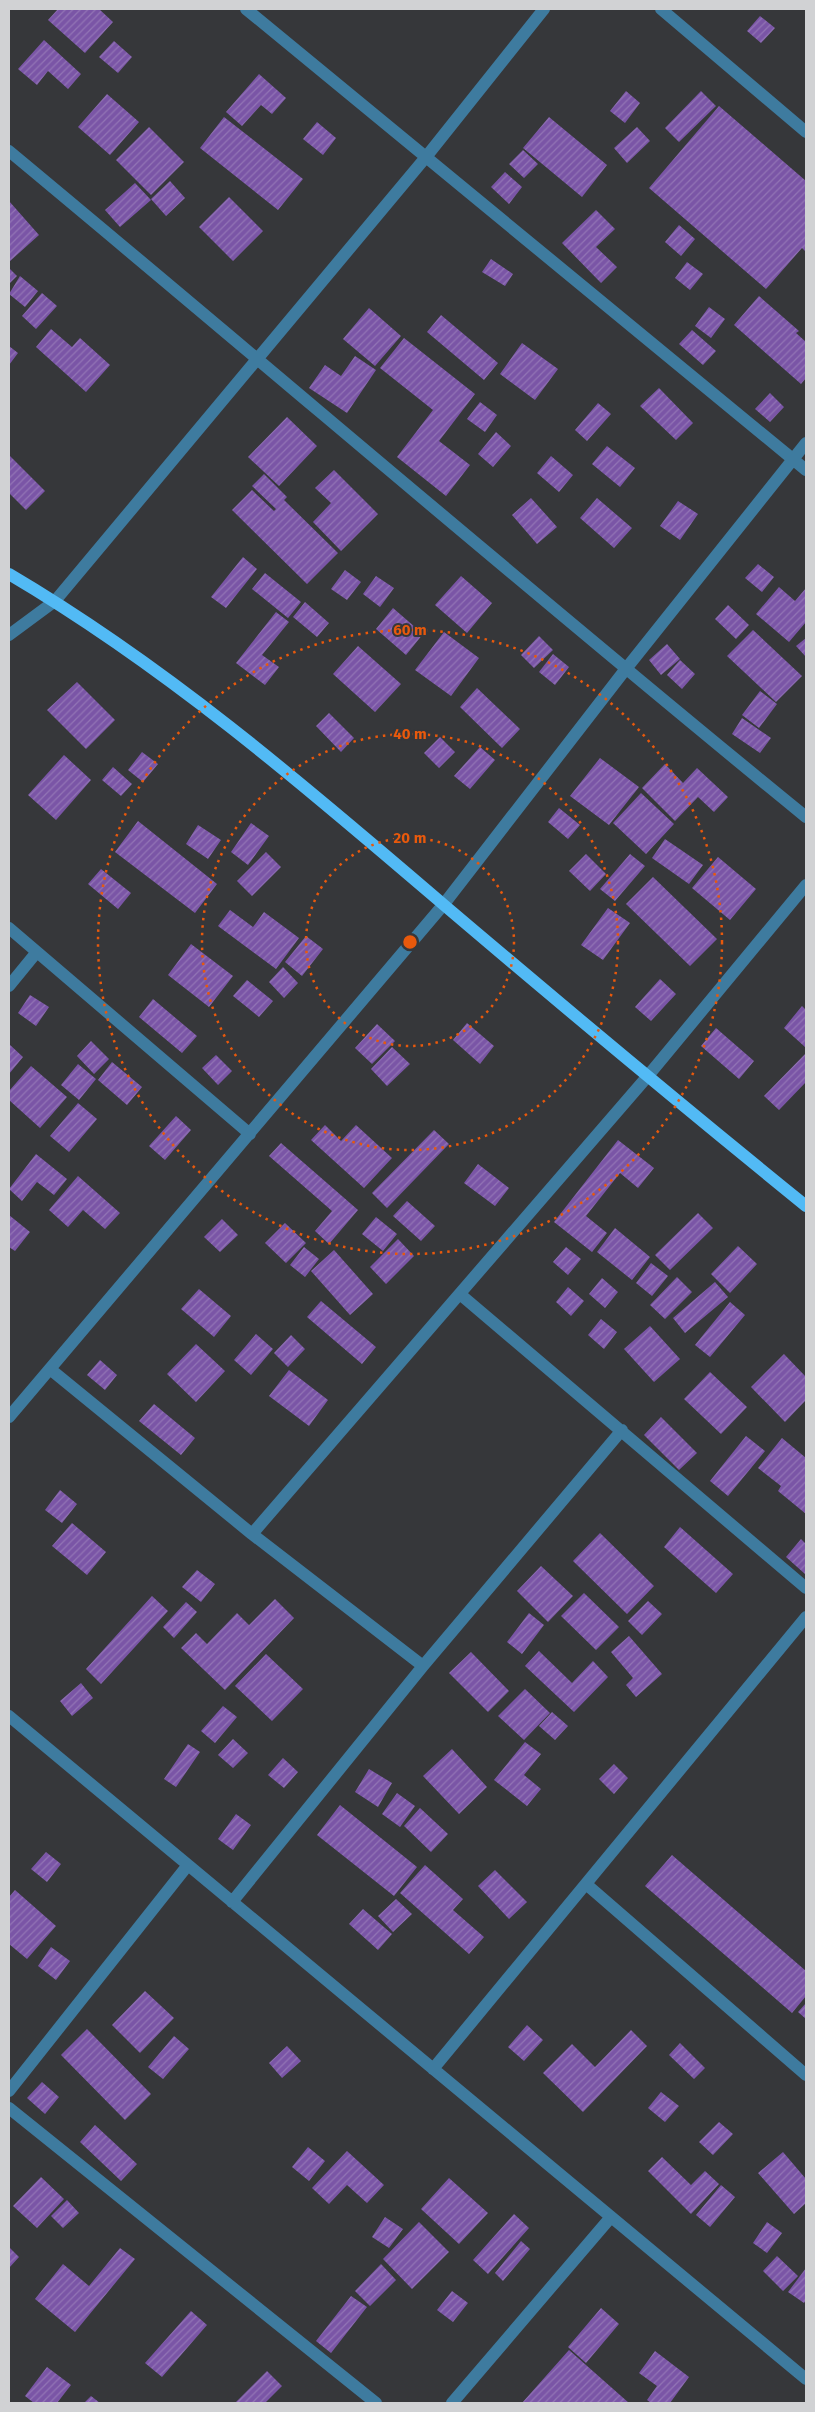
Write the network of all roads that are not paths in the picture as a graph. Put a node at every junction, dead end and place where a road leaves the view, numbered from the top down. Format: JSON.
{"nodes":[{"id":1,"x":246,"y":9,"type":"edge"},
{"id":2,"x":544,"y":9,"type":"edge"},
{"id":3,"x":661,"y":9,"type":"edge"},
{"id":4,"x":806,"y":132,"type":"edge"},
{"id":5,"x":9,"y":151,"type":"edge"},
{"id":6,"x":426,"y":157,"type":"junction"},
{"id":7,"x":259,"y":358,"type":"junction"},
{"id":8,"x":806,"y":443,"type":"edge"},
{"id":9,"x":793,"y":459,"type":"junction"},
{"id":10,"x":806,"y":470,"type":"edge"},
{"id":11,"x":9,"y":574,"type":"edge"},
{"id":12,"x":55,"y":601,"type":"junction"},
{"id":13,"x":9,"y":635,"type":"edge"},
{"id":14,"x":625,"y":670,"type":"junction"},
{"id":15,"x":806,"y":817,"type":"edge"},
{"id":16,"x":806,"y":885,"type":"edge"},
{"id":17,"x":444,"y":904,"type":"junction"},
{"id":18,"x":9,"y":928,"type":"edge"},
{"id":19,"x":36,"y":953,"type":"junction"},
{"id":20,"x":9,"y":986,"type":"edge"},
{"id":21,"x":647,"y":1077,"type":"junction"},
{"id":22,"x":250,"y":1134,"type":"junction"},
{"id":23,"x":806,"y":1206,"type":"edge"},
{"id":24,"x":461,"y":1295,"type":"junction"},
{"id":25,"x":50,"y":1369,"type":"junction"},
{"id":26,"x":9,"y":1417,"type":"edge"},
{"id":27,"x":622,"y":1430,"type":"junction"},
{"id":28,"x":252,"y":1534,"type":"junction"},
{"id":29,"x":806,"y":1588,"type":"edge"},
{"id":30,"x":806,"y":1617,"type":"edge"},
{"id":31,"x":423,"y":1666,"type":"junction"},
{"id":32,"x":9,"y":1716,"type":"edge"},
{"id":33,"x":188,"y":1865,"type":"junction"},
{"id":34,"x":586,"y":1884,"type":"junction"},
{"id":35,"x":232,"y":1902,"type":"junction"},
{"id":36,"x":433,"y":2069,"type":"junction"},
{"id":37,"x":806,"y":2075,"type":"edge"},
{"id":38,"x":9,"y":2090,"type":"edge"},
{"id":39,"x":9,"y":2108,"type":"edge"},
{"id":40,"x":611,"y":2217,"type":"junction"},
{"id":41,"x":806,"y":2379,"type":"edge"},
{"id":42,"x":376,"y":2403,"type":"edge"},
{"id":43,"x":452,"y":2403,"type":"edge"}],
"edges":[{"from":1,"to":6,"type":"street"},
{"from":2,"to":6,"type":"street"},
{"from":3,"to":4,"type":"street"},
{"from":5,"to":7,"type":"street"},
{"from":6,"to":7,"type":"street"},
{"from":6,"to":9,"type":"street"},
{"from":7,"to":12,"type":"street"},
{"from":7,"to":14,"type":"street"},
{"from":8,"to":9,"type":"street"},
{"from":9,"to":10,"type":"street"},
{"from":9,"to":14,"type":"street"},
{"from":11,"to":12,"type":"main road"},
{"from":12,"to":13,"type":"street"},
{"from":12,"to":17,"type":"main road"},
{"from":14,"to":15,"type":"street"},
{"from":14,"to":17,"type":"street"},
{"from":16,"to":21,"type":"street"},
{"from":17,"to":21,"type":"main road"},
{"from":17,"to":22,"type":"street"},
{"from":18,"to":19,"type":"street"},
{"from":19,"to":20,"type":"street"},
{"from":19,"to":22,"type":"street"},
{"from":21,"to":23,"type":"main road"},
{"from":21,"to":24,"type":"street"},
{"from":22,"to":25,"type":"street"},
{"from":24,"to":27,"type":"street"},
{"from":24,"to":28,"type":"street"},
{"from":25,"to":26,"type":"street"},
{"from":25,"to":28,"type":"street"},
{"from":27,"to":29,"type":"street"},
{"from":27,"to":31,"type":"street"},
{"from":28,"to":31,"type":"street"},
{"from":30,"to":34,"type":"street"},
{"from":31,"to":35,"type":"street"},
{"from":32,"to":33,"type":"street"},
{"from":33,"to":35,"type":"street"},
{"from":33,"to":38,"type":"street"},
{"from":34,"to":36,"type":"street"},
{"from":34,"to":37,"type":"street"},
{"from":35,"to":36,"type":"street"},
{"from":36,"to":40,"type":"street"},
{"from":39,"to":42,"type":"street"},
{"from":40,"to":41,"type":"street"},
{"from":40,"to":43,"type":"street"}]}
